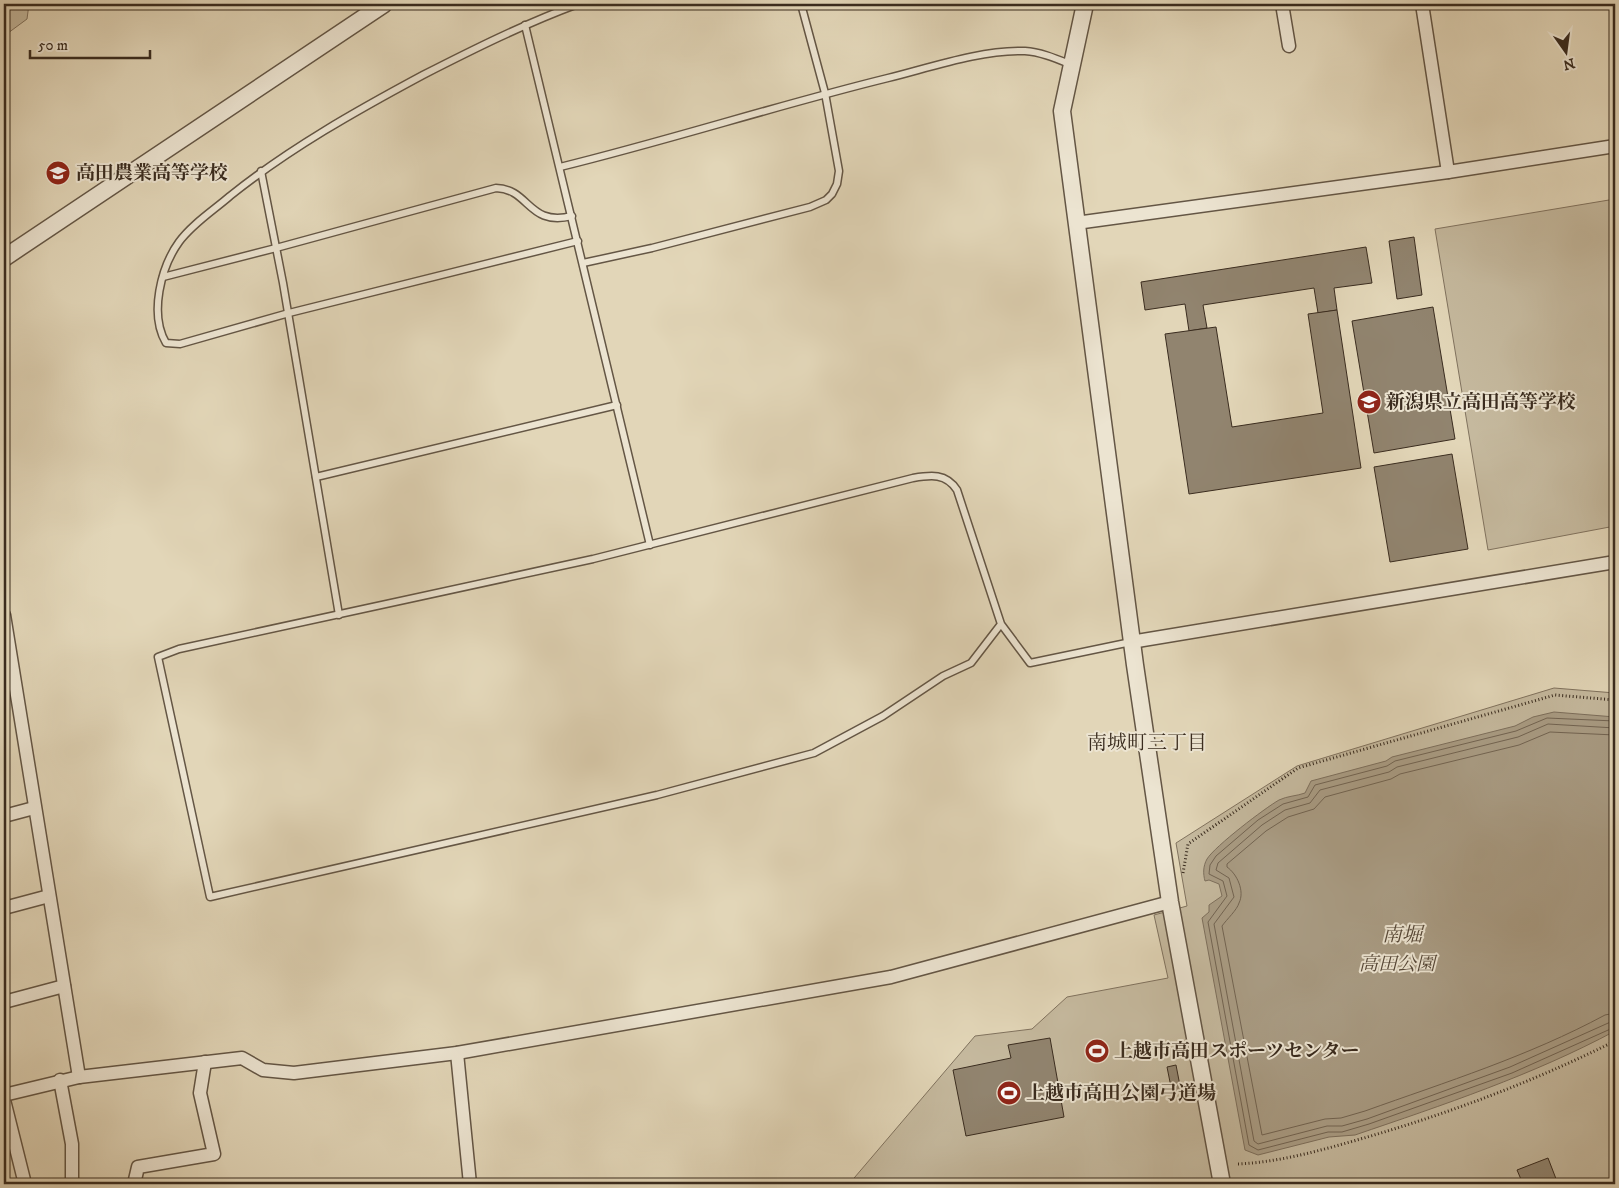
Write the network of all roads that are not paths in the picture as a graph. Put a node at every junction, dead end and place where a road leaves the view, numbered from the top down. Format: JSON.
{"nodes":[{"id":1,"x":384,"y":4,"type":"edge"},
{"id":2,"x":578,"y":4,"type":"edge"},
{"id":3,"x":801,"y":4,"type":"edge"},
{"id":4,"x":1085,"y":4,"type":"edge"},
{"id":5,"x":1282,"y":4,"type":"edge"},
{"id":6,"x":1422,"y":4,"type":"edge"},
{"id":7,"x":525,"y":25,"type":"junction"},
{"id":8,"x":1288,"y":46,"type":"dead end"},
{"id":9,"x":1074,"y":65,"type":"junction"},
{"id":10,"x":825,"y":93,"type":"junction"},
{"id":11,"x":1615,"y":146,"type":"edge"},
{"id":12,"x":560,"y":167,"type":"junction"},
{"id":13,"x":261,"y":171,"type":"junction"},
{"id":14,"x":1448,"y":172,"type":"junction"},
{"id":15,"x":572,"y":216,"type":"junction"},
{"id":16,"x":1076,"y":223,"type":"junction"},
{"id":17,"x":578,"y":241,"type":"junction"},
{"id":18,"x":276,"y":248,"type":"junction"},
{"id":19,"x":4,"y":257,"type":"edge"},
{"id":20,"x":583,"y":263,"type":"junction"},
{"id":21,"x":163,"y":277,"type":"junction"},
{"id":22,"x":289,"y":313,"type":"junction"},
{"id":23,"x":617,"y":405,"type":"junction"},
{"id":24,"x":316,"y":477,"type":"junction"},
{"id":25,"x":650,"y":545,"type":"junction"},
{"id":26,"x":1615,"y":562,"type":"edge"},
{"id":27,"x":339,"y":614,"type":"junction"},
{"id":28,"x":4,"y":615,"type":"edge"},
{"id":29,"x":1001,"y":624,"type":"junction"},
{"id":30,"x":1131,"y":642,"type":"junction"},
{"id":31,"x":34,"y":808,"type":"junction"},
{"id":32,"x":4,"y":816,"type":"edge"},
{"id":33,"x":49,"y":896,"type":"junction"},
{"id":34,"x":1170,"y":902,"type":"junction"},
{"id":35,"x":4,"y":908,"type":"edge"},
{"id":36,"x":64,"y":986,"type":"junction"},
{"id":37,"x":4,"y":1002,"type":"edge"},
{"id":38,"x":457,"y":1053,"type":"junction"},
{"id":39,"x":205,"y":1062,"type":"junction"},
{"id":40,"x":79,"y":1077,"type":"junction"},
{"id":41,"x":60,"y":1080,"type":"junction"},
{"id":42,"x":4,"y":1095,"type":"edge"},
{"id":43,"x":4,"y":1100,"type":"edge"},
{"id":44,"x":25,"y":1184,"type":"edge"},
{"id":45,"x":72,"y":1184,"type":"edge"},
{"id":46,"x":134,"y":1184,"type":"edge"},
{"id":47,"x":470,"y":1184,"type":"edge"},
{"id":48,"x":1222,"y":1184,"type":"edge"}],
"edges":[{"from":1,"to":19,"type":"street"},
{"from":2,"to":7,"type":"lane"},
{"from":3,"to":10,"type":"lane"},
{"from":4,"to":9,"type":"street"},
{"from":5,"to":8,"type":"street"},
{"from":6,"to":14,"type":"street"},
{"from":7,"to":12,"type":"lane"},
{"from":7,"to":13,"type":"lane"},
{"from":9,"to":10,"type":"lane"},
{"from":9,"to":16,"type":"street"},
{"from":10,"to":12,"type":"lane"},
{"from":10,"to":20,"type":"lane"},
{"from":11,"to":14,"type":"street"},
{"from":12,"to":15,"type":"lane"},
{"from":13,"to":18,"type":"lane"},
{"from":13,"to":21,"type":"lane"},
{"from":14,"to":16,"type":"street"},
{"from":15,"to":17,"type":"lane"},
{"from":15,"to":18,"type":"lane"},
{"from":16,"to":30,"type":"street"},
{"from":17,"to":20,"type":"lane"},
{"from":17,"to":22,"type":"lane"},
{"from":18,"to":21,"type":"lane"},
{"from":18,"to":22,"type":"lane"},
{"from":20,"to":23,"type":"lane"},
{"from":21,"to":22,"type":"lane"},
{"from":22,"to":24,"type":"lane"},
{"from":23,"to":24,"type":"lane"},
{"from":23,"to":25,"type":"lane"},
{"from":24,"to":27,"type":"lane"},
{"from":25,"to":27,"type":"lane"},
{"from":25,"to":29,"type":"lane"},
{"from":26,"to":30,"type":"street"},
{"from":27,"to":29,"type":"lane"},
{"from":28,"to":31,"type":"street"},
{"from":29,"to":30,"type":"lane"},
{"from":30,"to":34,"type":"street"},
{"from":31,"to":32,"type":"street"},
{"from":31,"to":33,"type":"street"},
{"from":33,"to":35,"type":"street"},
{"from":33,"to":36,"type":"street"},
{"from":34,"to":38,"type":"street"},
{"from":34,"to":48,"type":"street"},
{"from":36,"to":37,"type":"street"},
{"from":36,"to":40,"type":"street"},
{"from":38,"to":39,"type":"street"},
{"from":38,"to":47,"type":"street"},
{"from":39,"to":40,"type":"street"},
{"from":39,"to":46,"type":"street"},
{"from":40,"to":41,"type":"street"},
{"from":41,"to":42,"type":"street"},
{"from":41,"to":45,"type":"street"},
{"from":43,"to":44,"type":"street"}]}
